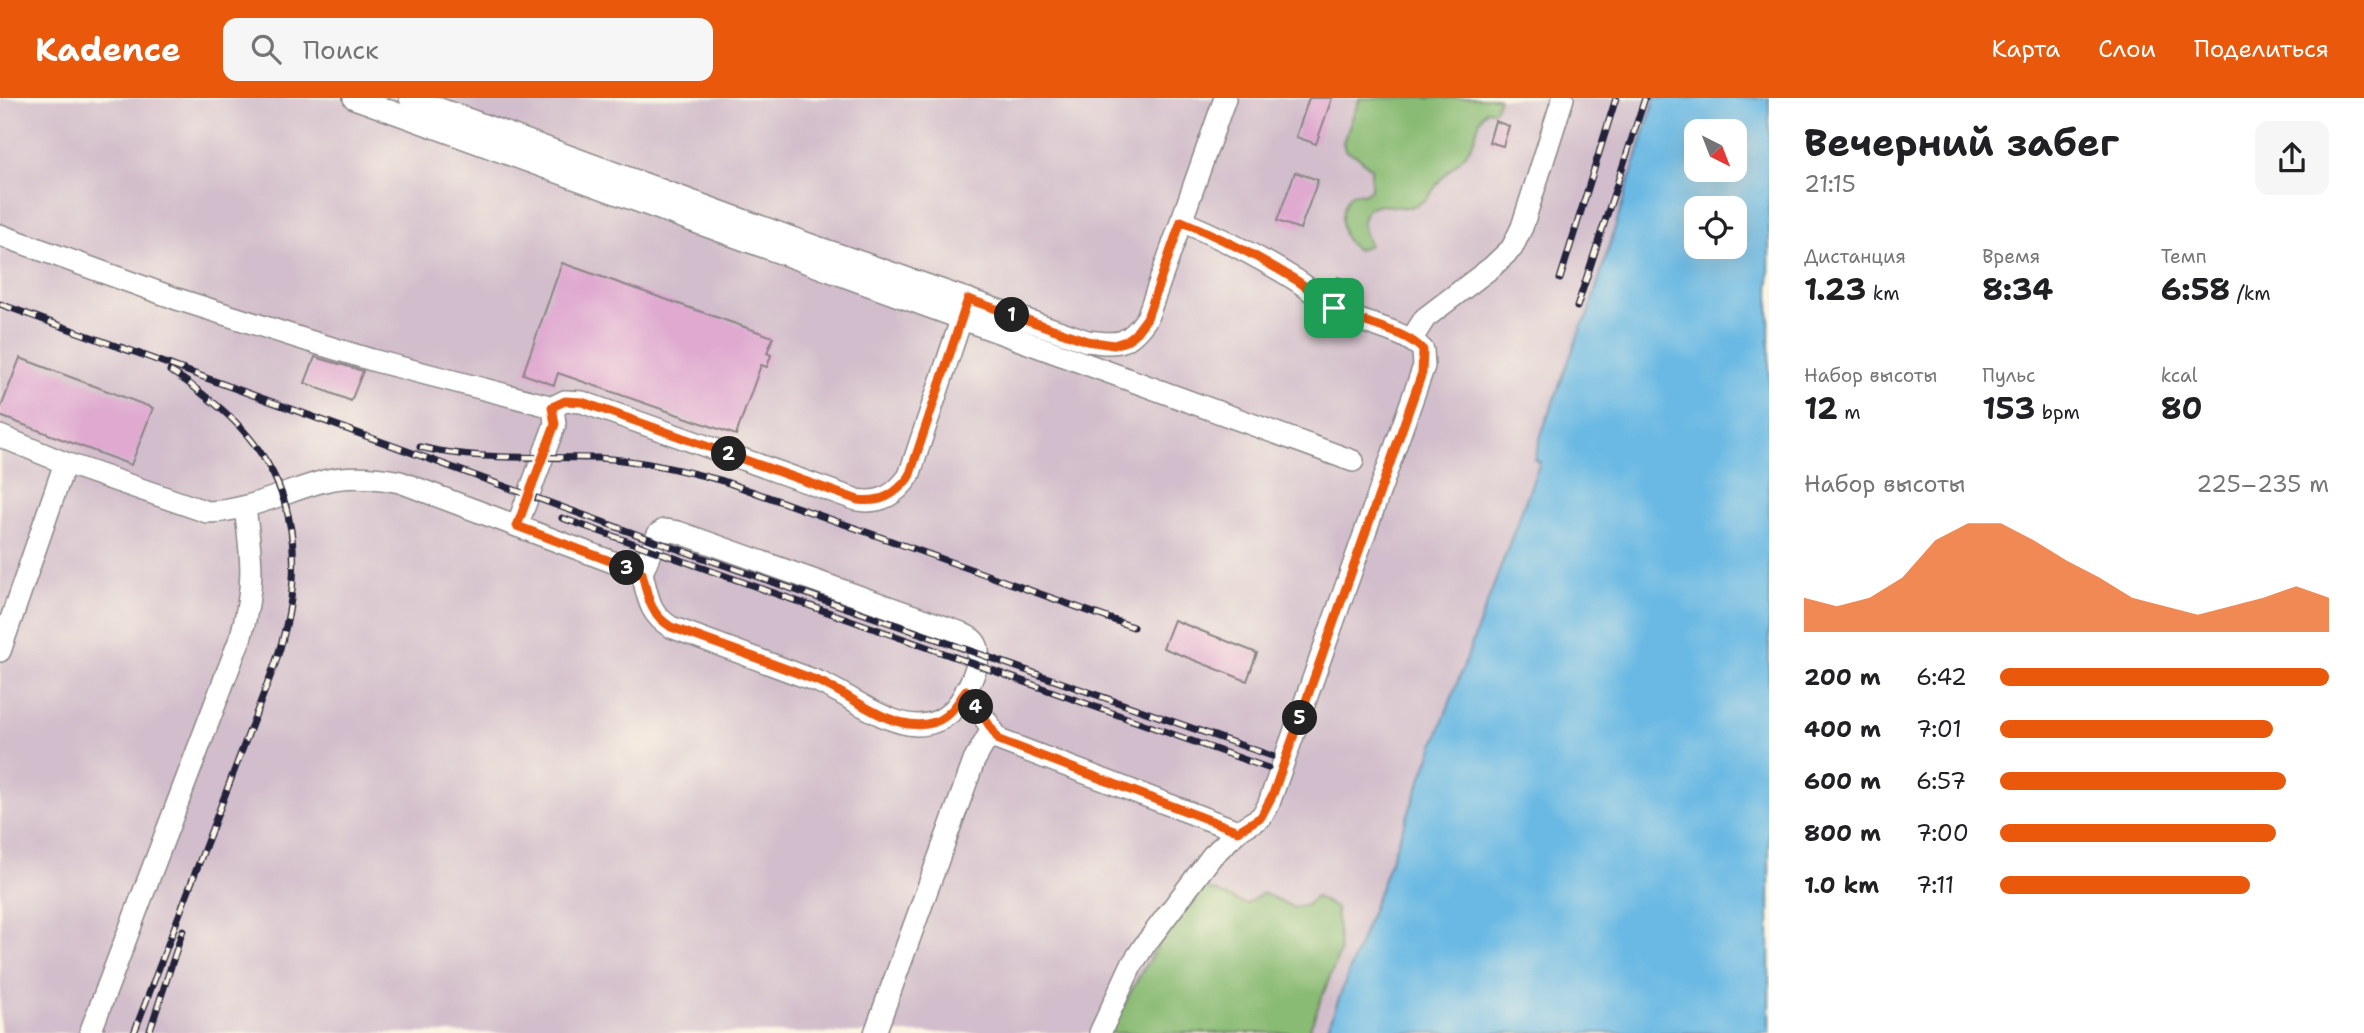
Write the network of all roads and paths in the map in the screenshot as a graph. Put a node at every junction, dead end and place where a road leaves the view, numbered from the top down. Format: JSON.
{"nodes":[{"id":1,"x":354,"y":98,"type":"edge"},
{"id":2,"x":410,"y":98,"type":"edge"},
{"id":3,"x":1225,"y":98,"type":"edge"},
{"id":4,"x":1563,"y":98,"type":"edge"},
{"id":5,"x":1181,"y":221,"type":"junction"},
{"id":6,"x":0,"y":235,"type":"edge"},
{"id":7,"x":965,"y":309,"type":"junction"},
{"id":8,"x":1410,"y":340,"type":"junction"},
{"id":9,"x":552,"y":407,"type":"junction"},
{"id":10,"x":0,"y":436,"type":"edge"},
{"id":11,"x":1353,"y":461,"type":"dead end"},
{"id":12,"x":65,"y":463,"type":"junction"},
{"id":13,"x":245,"y":508,"type":"junction"},
{"id":14,"x":517,"y":526,"type":"junction"},
{"id":15,"x":642,"y":573,"type":"junction"},
{"id":16,"x":0,"y":651,"type":"edge"},
{"id":17,"x":966,"y":690,"type":"junction"},
{"id":18,"x":991,"y":731,"type":"junction"},
{"id":19,"x":1238,"y":831,"type":"junction"},
{"id":20,"x":90,"y":1033,"type":"edge"},
{"id":21,"x":875,"y":1033,"type":"edge"},
{"id":22,"x":1100,"y":1033,"type":"edge"}],
"edges":[{"from":1,"to":7,"type":"street"},
{"from":2,"to":7,"type":"street"},
{"from":3,"to":5,"type":"street"},
{"from":4,"to":8,"type":"street"},
{"from":5,"to":7,"type":"street"},
{"from":5,"to":8,"type":"street"},
{"from":6,"to":9,"type":"street"},
{"from":7,"to":9,"type":"street"},
{"from":7,"to":11,"type":"street"},
{"from":8,"to":19,"type":"street"},
{"from":9,"to":14,"type":"street"},
{"from":10,"to":12,"type":"street"},
{"from":12,"to":13,"type":"street"},
{"from":12,"to":16,"type":"street"},
{"from":13,"to":14,"type":"street"},
{"from":13,"to":20,"type":"street"},
{"from":14,"to":15,"type":"street"},
{"from":15,"to":17,"type":"street"},
{"from":15,"to":17,"type":"street"},
{"from":17,"to":18,"type":"street"},
{"from":18,"to":19,"type":"street"},
{"from":18,"to":21,"type":"street"},
{"from":19,"to":22,"type":"street"}]}
